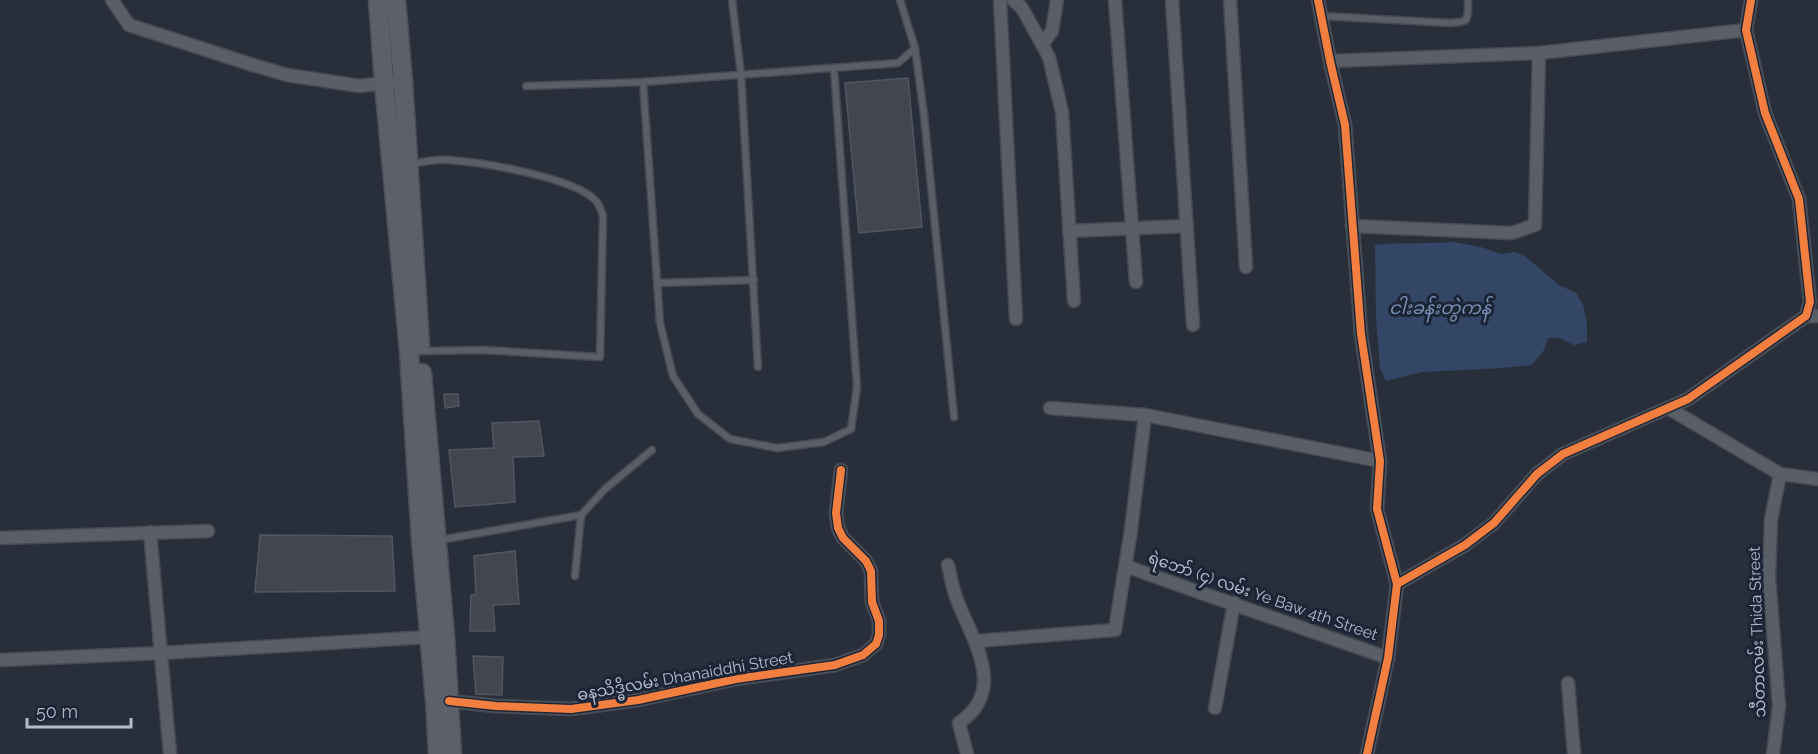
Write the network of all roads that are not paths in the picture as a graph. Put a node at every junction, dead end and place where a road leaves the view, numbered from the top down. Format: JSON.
{"nodes":[{"id":1,"x":112,"y":0,"type":"edge"},
{"id":2,"x":378,"y":0,"type":"edge"},
{"id":3,"x":396,"y":0,"type":"edge"},
{"id":4,"x":732,"y":0,"type":"edge"},
{"id":5,"x":900,"y":0,"type":"edge"},
{"id":6,"x":1000,"y":0,"type":"edge"},
{"id":7,"x":1013,"y":0,"type":"edge"},
{"id":8,"x":1058,"y":0,"type":"edge"},
{"id":9,"x":1115,"y":0,"type":"edge"},
{"id":10,"x":1172,"y":0,"type":"edge"},
{"id":11,"x":1230,"y":0,"type":"edge"},
{"id":12,"x":1318,"y":0,"type":"edge"},
{"id":13,"x":1468,"y":0,"type":"edge"},
{"id":14,"x":1751,"y":0,"type":"edge"},
{"id":15,"x":1321,"y":16,"type":"junction"},
{"id":16,"x":1746,"y":30,"type":"junction"},
{"id":17,"x":1042,"y":45,"type":"junction"},
{"id":18,"x":915,"y":48,"type":"junction"},
{"id":19,"x":1539,"y":52,"type":"junction"},
{"id":20,"x":1330,"y":61,"type":"junction"},
{"id":21,"x":834,"y":69,"type":"junction"},
{"id":22,"x":741,"y":75,"type":"junction"},
{"id":23,"x":403,"y":81,"type":"junction"},
{"id":24,"x":643,"y":82,"type":"junction"},
{"id":25,"x":384,"y":83,"type":"junction"},
{"id":26,"x":526,"y":87,"type":"dead end"},
{"id":27,"x":400,"y":164,"type":"junction"},
{"id":28,"x":1187,"y":226,"type":"junction"},
{"id":29,"x":1352,"y":226,"type":"junction"},
{"id":30,"x":1133,"y":229,"type":"junction"},
{"id":31,"x":1069,"y":231,"type":"junction"},
{"id":32,"x":1246,"y":267,"type":"dead end"},
{"id":33,"x":754,"y":280,"type":"junction"},
{"id":34,"x":1136,"y":282,"type":"dead end"},
{"id":35,"x":658,"y":283,"type":"junction"},
{"id":36,"x":1074,"y":301,"type":"dead end"},
{"id":37,"x":1812,"y":316,"type":"edge"},
{"id":38,"x":1016,"y":318,"type":"dead end"},
{"id":39,"x":1193,"y":325,"type":"dead end"},
{"id":40,"x":420,"y":351,"type":"junction"},
{"id":41,"x":758,"y":367,"type":"dead end"},
{"id":42,"x":1050,"y":408,"type":"dead end"},
{"id":43,"x":1668,"y":408,"type":"junction"},
{"id":44,"x":1145,"y":415,"type":"junction"},
{"id":45,"x":954,"y":417,"type":"dead end"},
{"id":46,"x":652,"y":450,"type":"dead end"},
{"id":47,"x":1380,"y":461,"type":"junction"},
{"id":48,"x":841,"y":470,"type":"dead end"},
{"id":49,"x":1780,"y":474,"type":"junction"},
{"id":50,"x":1818,"y":479,"type":"edge"},
{"id":51,"x":581,"y":515,"type":"junction"},
{"id":52,"x":208,"y":531,"type":"dead end"},
{"id":53,"x":150,"y":532,"type":"junction"},
{"id":54,"x":0,"y":538,"type":"edge"},
{"id":55,"x":429,"y":540,"type":"junction"},
{"id":56,"x":948,"y":565,"type":"dead end"},
{"id":57,"x":1126,"y":566,"type":"junction"},
{"id":58,"x":575,"y":576,"type":"dead end"},
{"id":59,"x":1397,"y":584,"type":"junction"},
{"id":60,"x":1234,"y":603,"type":"junction"},
{"id":61,"x":429,"y":637,"type":"junction"},
{"id":62,"x":976,"y":641,"type":"junction"},
{"id":63,"x":161,"y":653,"type":"junction"},
{"id":64,"x":1388,"y":658,"type":"junction"},
{"id":65,"x":0,"y":660,"type":"edge"},
{"id":66,"x":1568,"y":683,"type":"dead end"},
{"id":67,"x":448,"y":701,"type":"junction"},
{"id":68,"x":1215,"y":708,"type":"dead end"},
{"id":69,"x":170,"y":754,"type":"edge"},
{"id":70,"x":438,"y":754,"type":"edge"},
{"id":71,"x":452,"y":754,"type":"edge"},
{"id":72,"x":967,"y":754,"type":"edge"},
{"id":73,"x":1367,"y":754,"type":"edge"},
{"id":74,"x":1574,"y":754,"type":"edge"},
{"id":75,"x":1773,"y":754,"type":"edge"}],
"edges":[{"from":1,"to":25,"type":"street"},
{"from":2,"to":25,"type":"main road"},
{"from":3,"to":23,"type":"main road"},
{"from":4,"to":22,"type":"lane"},
{"from":5,"to":18,"type":"lane"},
{"from":6,"to":38,"type":"street"},
{"from":7,"to":17,"type":"street"},
{"from":8,"to":17,"type":"street"},
{"from":9,"to":30,"type":"street"},
{"from":10,"to":28,"type":"street"},
{"from":11,"to":32,"type":"street"},
{"from":12,"to":15,"type":"street"},
{"from":13,"to":15,"type":"lane"},
{"from":14,"to":16,"type":"street"},
{"from":15,"to":20,"type":"street"},
{"from":16,"to":19,"type":"street"},
{"from":16,"to":37,"type":"street"},
{"from":17,"to":31,"type":"street"},
{"from":18,"to":21,"type":"lane"},
{"from":18,"to":45,"type":"lane"},
{"from":19,"to":20,"type":"street"},
{"from":19,"to":29,"type":"street"},
{"from":20,"to":29,"type":"street"},
{"from":21,"to":22,"type":"lane"},
{"from":21,"to":35,"type":"lane"},
{"from":22,"to":24,"type":"lane"},
{"from":22,"to":33,"type":"lane"},
{"from":23,"to":25,"type":"street"},
{"from":23,"to":27,"type":"main road"},
{"from":24,"to":26,"type":"lane"},
{"from":24,"to":35,"type":"lane"},
{"from":25,"to":27,"type":"main road"},
{"from":27,"to":40,"type":"main road"},
{"from":27,"to":40,"type":"lane"},
{"from":27,"to":55,"type":"main road"},
{"from":28,"to":30,"type":"street"},
{"from":28,"to":39,"type":"street"},
{"from":29,"to":47,"type":"street"},
{"from":30,"to":31,"type":"street"},
{"from":30,"to":34,"type":"street"},
{"from":31,"to":36,"type":"street"},
{"from":33,"to":35,"type":"lane"},
{"from":33,"to":41,"type":"lane"},
{"from":37,"to":43,"type":"street"},
{"from":40,"to":55,"type":"main road"},
{"from":42,"to":44,"type":"street"},
{"from":43,"to":49,"type":"street"},
{"from":43,"to":59,"type":"street"},
{"from":44,"to":47,"type":"street"},
{"from":44,"to":57,"type":"street"},
{"from":46,"to":51,"type":"lane"},
{"from":47,"to":59,"type":"street"},
{"from":48,"to":67,"type":"street","name":"ဓနသိဒ္ဓိလမ်း Dhanaiddhi Street"},
{"from":49,"to":50,"type":"street"},
{"from":49,"to":75,"type":"street","name":"သီတာလမ်း Thida Street"},
{"from":51,"to":55,"type":"lane"},
{"from":51,"to":58,"type":"lane"},
{"from":52,"to":53,"type":"street"},
{"from":53,"to":54,"type":"street"},
{"from":53,"to":63,"type":"street"},
{"from":55,"to":61,"type":"main road"},
{"from":55,"to":67,"type":"main road"},
{"from":56,"to":62,"type":"street"},
{"from":57,"to":60,"type":"street","name":"ရဲဘော် (၄) လမ်း Ye Baw 4th Street"},
{"from":57,"to":62,"type":"street"},
{"from":59,"to":64,"type":"street"},
{"from":60,"to":64,"type":"street","name":"ရဲဘော် (၄) လမ်း Ye Baw 4th Street"},
{"from":60,"to":68,"type":"street"},
{"from":61,"to":63,"type":"street"},
{"from":61,"to":70,"type":"main road"},
{"from":62,"to":72,"type":"street"},
{"from":63,"to":65,"type":"street"},
{"from":63,"to":69,"type":"street"},
{"from":64,"to":73,"type":"street"},
{"from":66,"to":74,"type":"street"},
{"from":67,"to":71,"type":"main road"}]}
